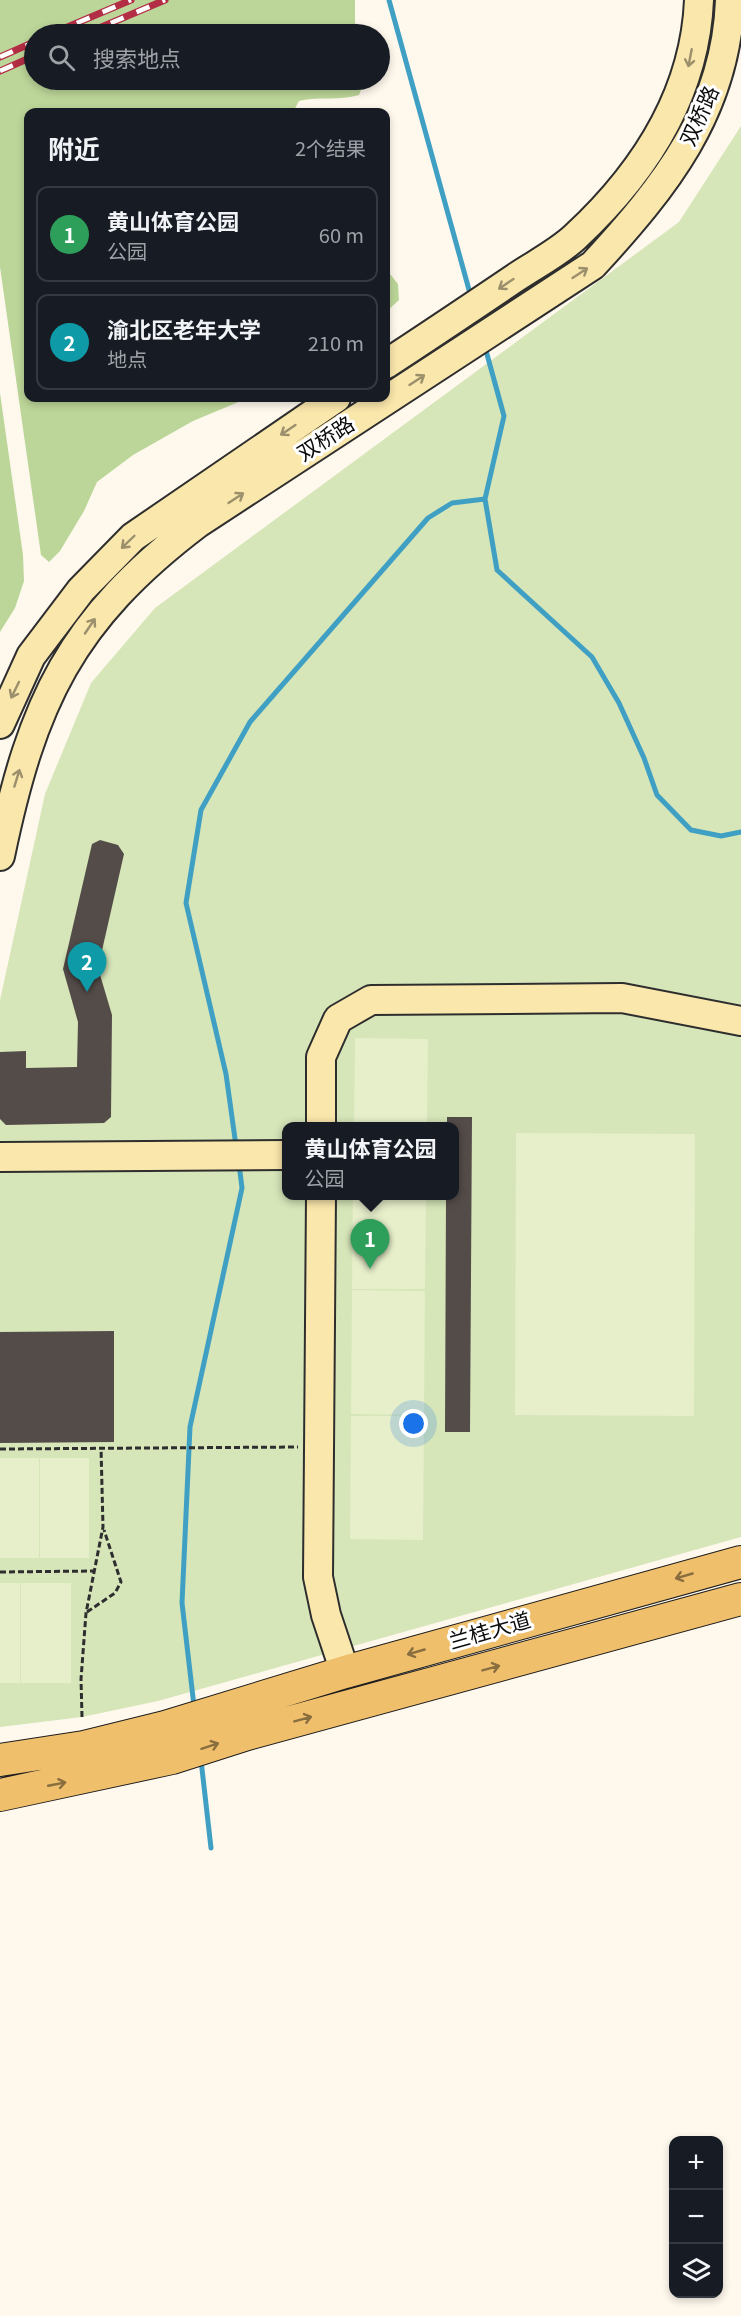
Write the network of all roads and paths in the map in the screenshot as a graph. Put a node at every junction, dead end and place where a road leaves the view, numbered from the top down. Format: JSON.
{"nodes":[{"id":1,"x":699,"y":0,"type":"edge"},
{"id":2,"x":730,"y":0,"type":"edge"},
{"id":3,"x":390,"y":361,"type":"edge"},
{"id":4,"x":390,"y":398,"type":"edge"},
{"id":5,"x":330,"y":402,"type":"edge"},
{"id":6,"x":383,"y":402,"type":"edge"},
{"id":7,"x":0,"y":724,"type":"edge"},
{"id":8,"x":0,"y":856,"type":"edge"},
{"id":9,"x":741,"y":1021,"type":"edge"},
{"id":10,"x":321,"y":1122,"type":"edge"},
{"id":11,"x":277,"y":1155,"type":"edge"},
{"id":12,"x":0,"y":1157,"type":"edge"},
{"id":13,"x":321,"y":1200,"type":"edge"},
{"id":14,"x":319,"y":1446,"type":"junction"},
{"id":15,"x":101,"y":1447,"type":"junction"},
{"id":16,"x":0,"y":1449,"type":"edge"},
{"id":17,"x":103,"y":1527,"type":"junction"},
{"id":18,"x":741,"y":1562,"type":"edge"},
{"id":19,"x":95,"y":1571,"type":"junction"},
{"id":20,"x":0,"y":1572,"type":"edge"},
{"id":21,"x":741,"y":1599,"type":"edge"},
{"id":22,"x":86,"y":1613,"type":"junction"},
{"id":23,"x":345,"y":1672,"type":"junction"},
{"id":24,"x":82,"y":1718,"type":"dead end"},
{"id":25,"x":0,"y":1760,"type":"edge"},
{"id":26,"x":0,"y":1795,"type":"edge"}],
"edges":[{"from":1,"to":3,"type":"main road","name":"双桥路","one_way":true},
{"from":4,"to":2,"type":"main road","name":"双桥路","one_way":true},
{"from":5,"to":7,"type":"main road","name":"双桥路","one_way":true},
{"from":8,"to":6,"type":"main road","name":"双桥路","one_way":true},
{"from":9,"to":10,"type":"main road"},
{"from":11,"to":12,"type":"main road"},
{"from":13,"to":14,"type":"main road"},
{"from":14,"to":15,"type":"path"},
{"from":14,"to":23,"type":"main road"},
{"from":15,"to":16,"type":"path"},
{"from":15,"to":17,"type":"path"},
{"from":17,"to":19,"type":"path"},
{"from":17,"to":22,"type":"path"},
{"from":18,"to":23,"type":"main road","name":"兰桂大道","one_way":true},
{"from":19,"to":20,"type":"path"},
{"from":19,"to":22,"type":"path"},
{"from":26,"to":21,"type":"main road","name":"兰桂大道","one_way":true},
{"from":22,"to":24,"type":"path"},
{"from":23,"to":25,"type":"main road","name":"兰桂大道"}]}
